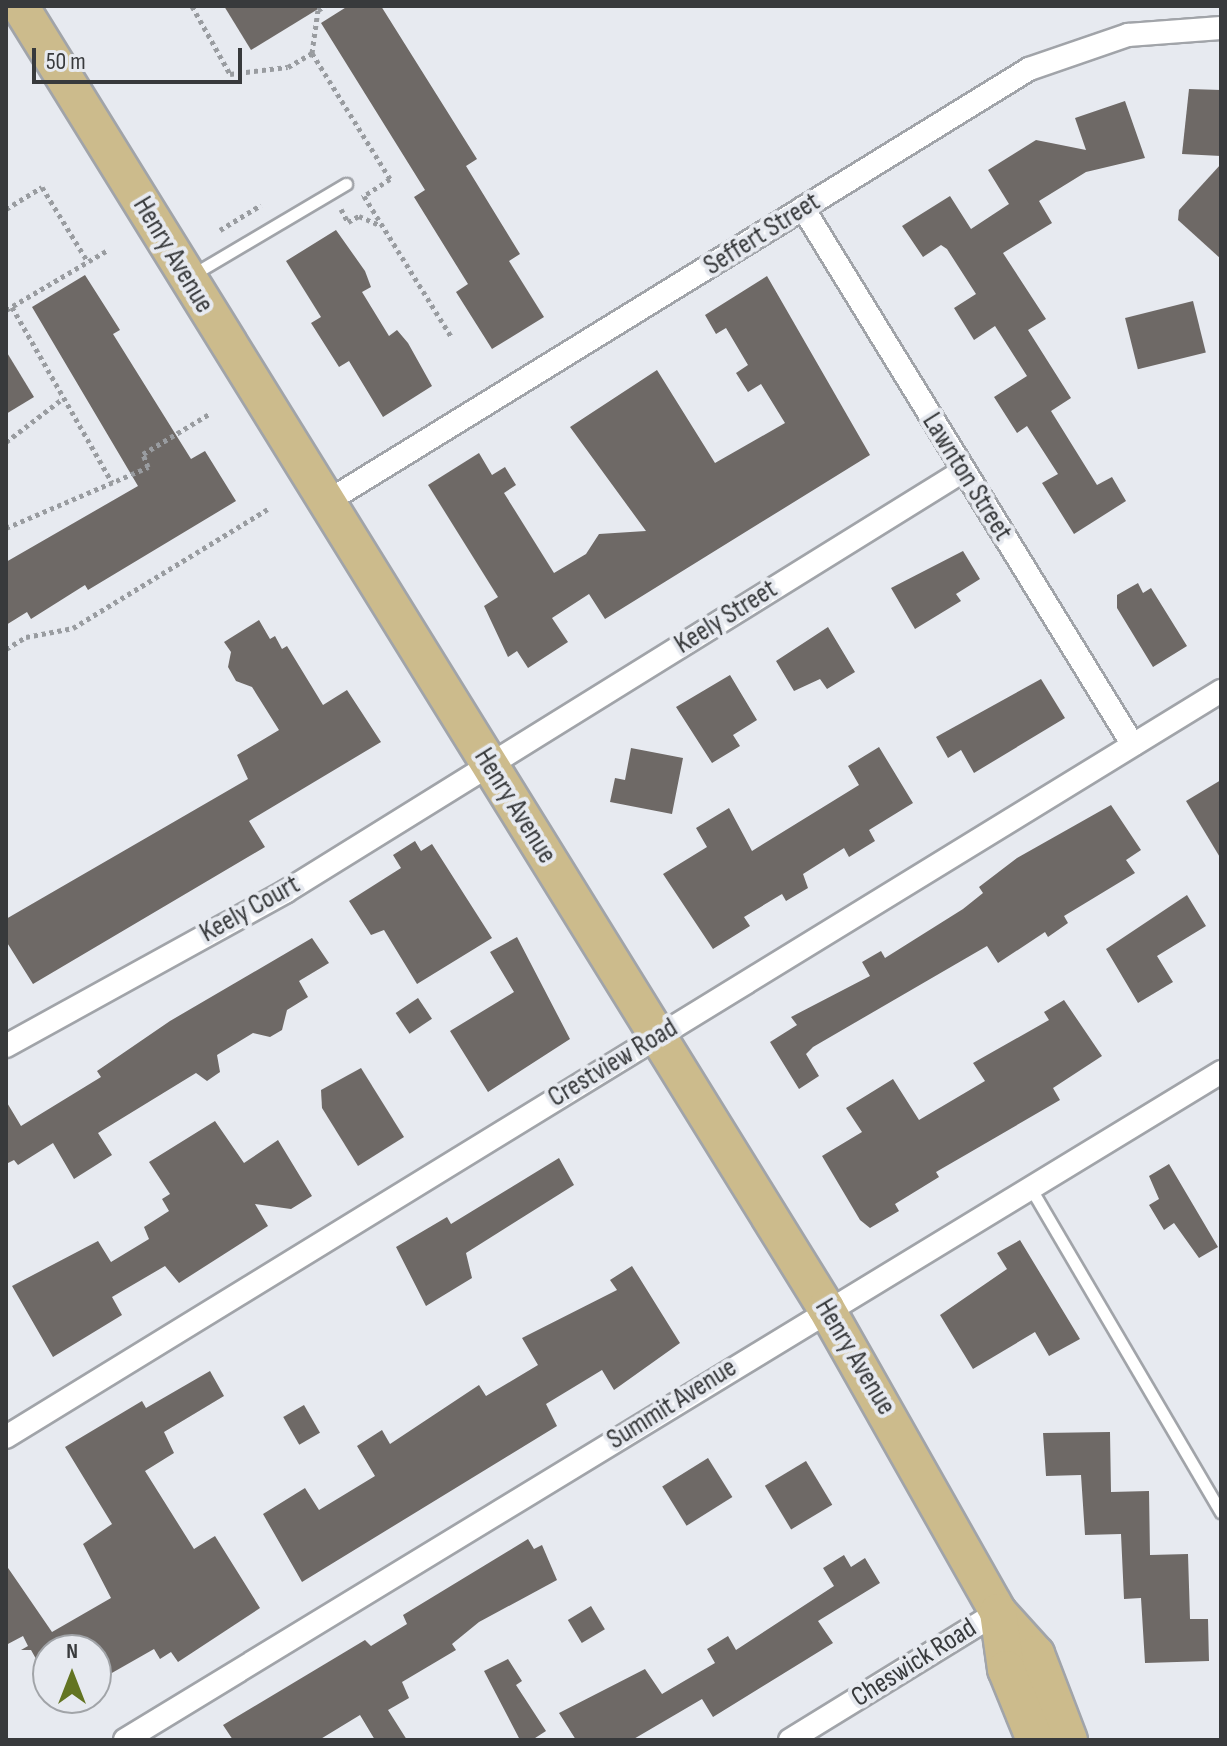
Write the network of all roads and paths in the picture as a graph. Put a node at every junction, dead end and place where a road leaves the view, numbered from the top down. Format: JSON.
{"nodes":[{"id":1,"x":20,"y":6,"type":"edge"},
{"id":2,"x":192,"y":6,"type":"edge"},
{"id":3,"x":325,"y":6,"type":"edge"},
{"id":4,"x":1221,"y":28,"type":"edge"},
{"id":5,"x":312,"y":53,"type":"junction"},
{"id":6,"x":346,"y":184,"type":"dead end"},
{"id":7,"x":364,"y":196,"type":"junction"},
{"id":8,"x":261,"y":205,"type":"dead end"},
{"id":9,"x":803,"y":208,"type":"junction"},
{"id":10,"x":6,"y":209,"type":"edge"},
{"id":11,"x":341,"y":209,"type":"junction"},
{"id":12,"x":329,"y":217,"type":"dead end"},
{"id":13,"x":382,"y":226,"type":"junction"},
{"id":14,"x":220,"y":230,"type":"dead end"},
{"id":15,"x":108,"y":250,"type":"dead end"},
{"id":16,"x":88,"y":262,"type":"junction"},
{"id":17,"x":187,"y":278,"type":"junction"},
{"id":18,"x":9,"y":308,"type":"edge"},
{"id":19,"x":452,"y":338,"type":"dead end"},
{"id":20,"x":61,"y":400,"type":"junction"},
{"id":21,"x":209,"y":414,"type":"dead end"},
{"id":22,"x":6,"y":442,"type":"edge"},
{"id":23,"x":963,"y":471,"type":"junction"},
{"id":24,"x":112,"y":482,"type":"junction"},
{"id":25,"x":325,"y":503,"type":"junction"},
{"id":26,"x":268,"y":509,"type":"dead end"},
{"id":27,"x":6,"y":528,"type":"edge"},
{"id":28,"x":6,"y":649,"type":"edge"},
{"id":29,"x":1221,"y":691,"type":"edge"},
{"id":30,"x":1133,"y":745,"type":"junction"},
{"id":31,"x":489,"y":763,"type":"junction"},
{"id":32,"x":658,"y":1036,"type":"junction"},
{"id":33,"x":6,"y":1046,"type":"edge"},
{"id":34,"x":1221,"y":1072,"type":"edge"},
{"id":35,"x":1030,"y":1187,"type":"junction"},
{"id":36,"x":826,"y":1308,"type":"junction"},
{"id":37,"x":6,"y":1437,"type":"edge"},
{"id":38,"x":1221,"y":1512,"type":"edge"},
{"id":39,"x":998,"y":1612,"type":"junction"},
{"id":40,"x":125,"y":1740,"type":"edge"},
{"id":41,"x":790,"y":1740,"type":"edge"},
{"id":42,"x":1035,"y":1740,"type":"edge"},
{"id":43,"x":1069,"y":1740,"type":"edge"}],
"edges":[{"from":1,"to":17,"type":"main road","name":"Henry Avenue"},
{"from":2,"to":5,"type":"path"},
{"from":3,"to":5,"type":"path"},
{"from":4,"to":9,"type":"street","name":"Seffert Street"},
{"from":5,"to":7,"type":"path"},
{"from":6,"to":17,"type":"lane"},
{"from":7,"to":11,"type":"path"},
{"from":7,"to":13,"type":"path"},
{"from":8,"to":14,"type":"path"},
{"from":9,"to":23,"type":"street","name":"Lawnton Street"},
{"from":9,"to":25,"type":"street","name":"Seffert Street"},
{"from":10,"to":16,"type":"path"},
{"from":11,"to":12,"type":"path"},
{"from":11,"to":13,"type":"path"},
{"from":13,"to":19,"type":"path"},
{"from":15,"to":16,"type":"path"},
{"from":16,"to":18,"type":"path"},
{"from":17,"to":25,"type":"main road","name":"Henry Avenue"},
{"from":18,"to":20,"type":"path"},
{"from":20,"to":22,"type":"path"},
{"from":20,"to":24,"type":"path"},
{"from":21,"to":24,"type":"path"},
{"from":23,"to":30,"type":"street","name":"Lawnton Street"},
{"from":23,"to":31,"type":"street","name":"Keely Street"},
{"from":24,"to":27,"type":"path"},
{"from":25,"to":31,"type":"main road","name":"Henry Avenue"},
{"from":26,"to":28,"type":"path"},
{"from":29,"to":30,"type":"street","name":"Crestview Road"},
{"from":30,"to":32,"type":"street","name":"Crestview Road"},
{"from":31,"to":32,"type":"main road","name":"Henry Avenue"},
{"from":31,"to":33,"type":"street","name":"Keely Court"},
{"from":32,"to":36,"type":"main road","name":"Henry Avenue"},
{"from":32,"to":37,"type":"street","name":"Crestview Road"},
{"from":34,"to":35,"type":"street","name":"Summit Avenue"},
{"from":35,"to":36,"type":"street","name":"Summit Avenue"},
{"from":35,"to":38,"type":"lane"},
{"from":36,"to":39,"type":"main road","name":"Henry Avenue"},
{"from":36,"to":40,"type":"street","name":"Summit Avenue"},
{"from":39,"to":41,"type":"street","name":"Cheswick Road"},
{"from":39,"to":42,"type":"main road","name":"Henry Avenue"},
{"from":39,"to":43,"type":"main road","name":"Henry Avenue"}]}
